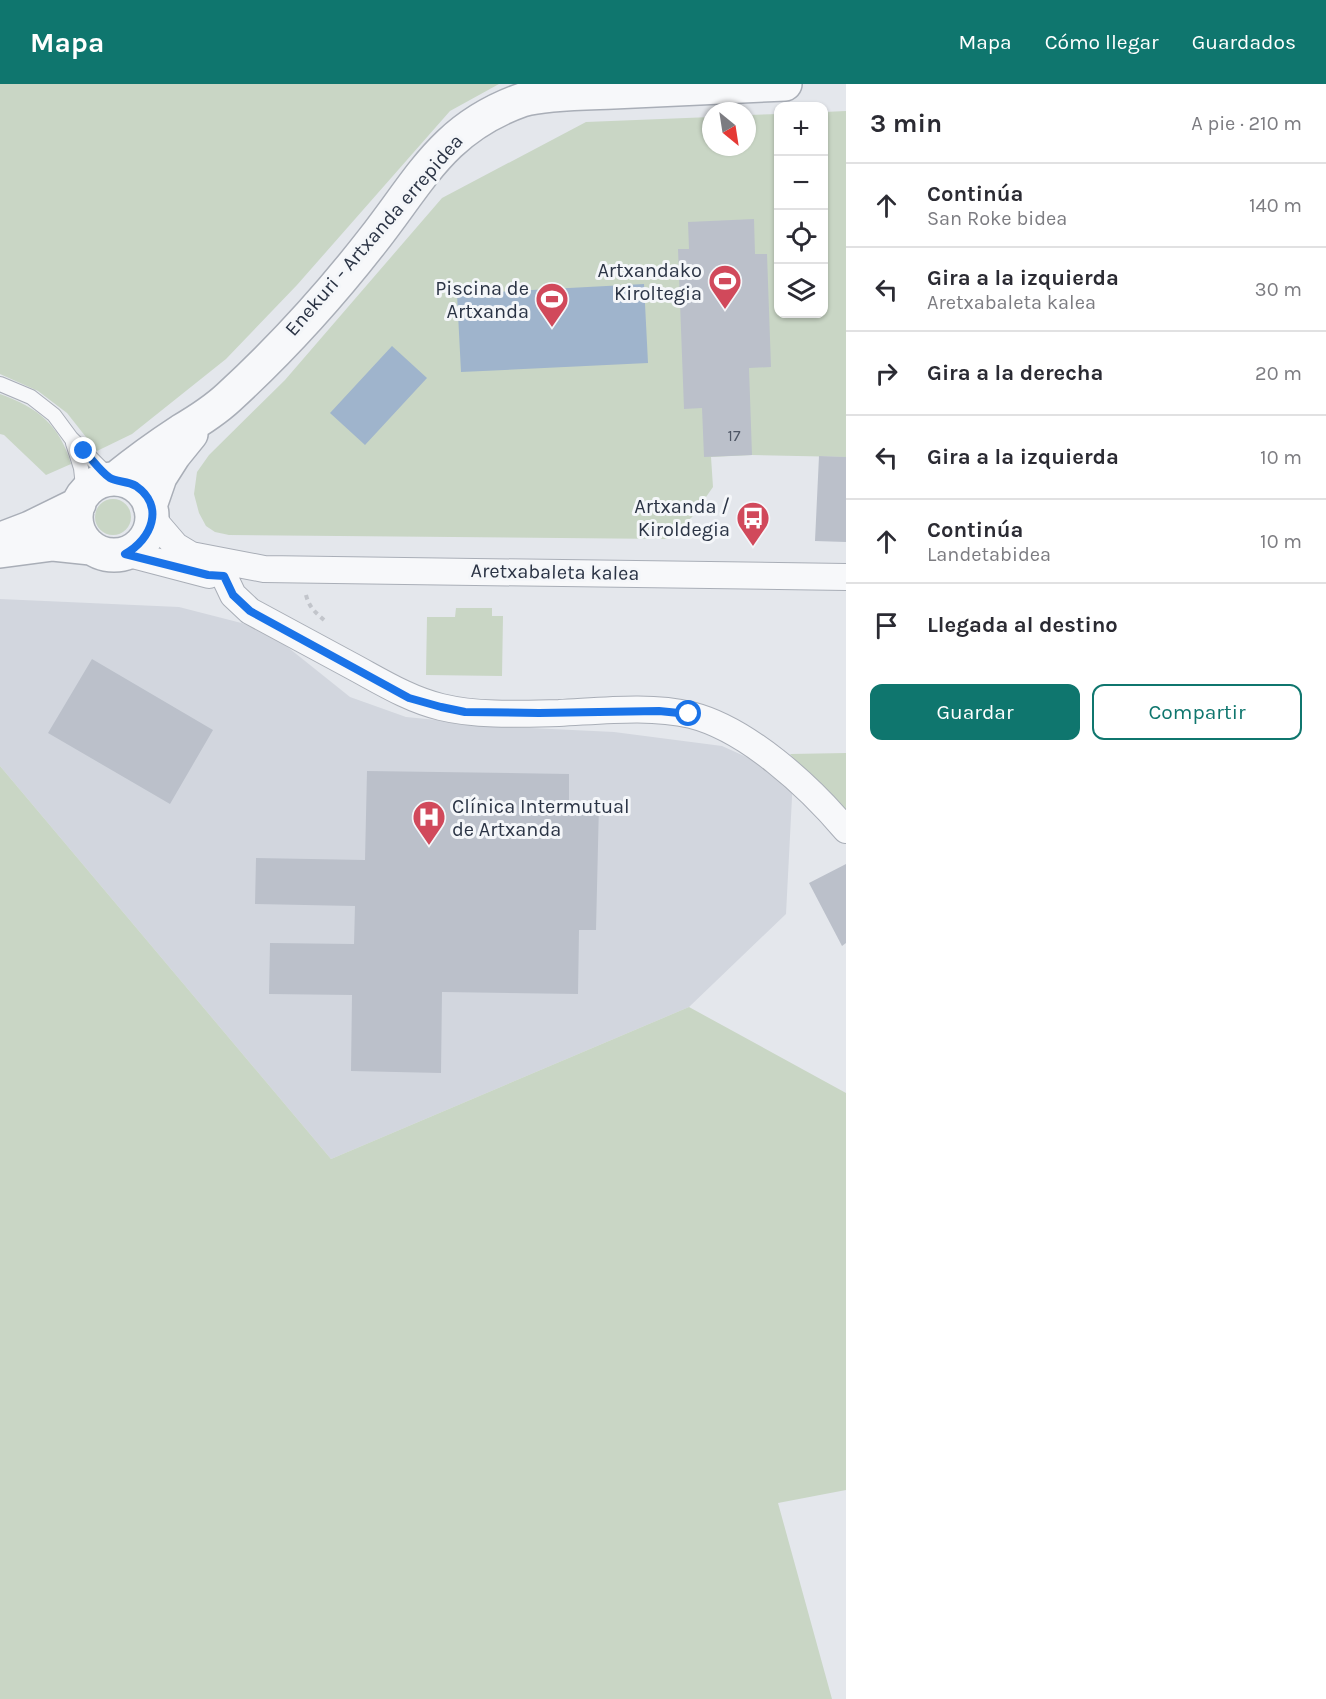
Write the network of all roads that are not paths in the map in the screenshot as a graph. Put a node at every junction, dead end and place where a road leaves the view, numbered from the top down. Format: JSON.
{"nodes":[{"id":1,"x":785,"y":84,"type":"edge"},
{"id":2,"x":0,"y":384,"type":"edge"},
{"id":3,"x":203,"y":418,"type":"junction"},
{"id":4,"x":71,"y":438,"type":"junction"},
{"id":5,"x":97,"y":489,"type":"junction"},
{"id":6,"x":151,"y":512,"type":"junction"},
{"id":7,"x":0,"y":539,"type":"edge"},
{"id":8,"x":92,"y":548,"type":"junction"},
{"id":9,"x":0,"y":551,"type":"edge"},
{"id":10,"x":125,"y":554,"type":"junction"},
{"id":11,"x":264,"y":568,"type":"junction"},
{"id":12,"x":224,"y":576,"type":"junction"},
{"id":13,"x":846,"y":577,"type":"edge"},
{"id":14,"x":846,"y":830,"type":"edge"}],
"edges":[{"from":1,"to":3,"type":"street","name":"Enekuri - Artxanda errepidea"},
{"from":2,"to":4,"type":"lane"},
{"from":3,"to":5,"type":"street","name":"Enekuri - Artxanda errepidea"},
{"from":3,"to":6,"type":"street","name":"Enekuri - Artxanda errepidea"},
{"from":4,"to":5,"type":"lane"},
{"from":4,"to":5,"type":"lane"},
{"from":5,"to":6,"type":"street"},
{"from":5,"to":7,"type":"street","name":"Enekuri - Artxanda errepidea"},
{"from":5,"to":8,"type":"street"},
{"from":6,"to":10,"type":"street"},
{"from":6,"to":11,"type":"street","name":"Aretxabaleta kalea"},
{"from":8,"to":9,"type":"street"},
{"from":8,"to":10,"type":"street"},
{"from":10,"to":12,"type":"street","name":"Aretxabaleta kalea"},
{"from":11,"to":12,"type":"street","name":"Aretxabaleta kalea"},
{"from":11,"to":13,"type":"street","name":"Aretxabaleta kalea"},
{"from":12,"to":14,"type":"street"}]}
